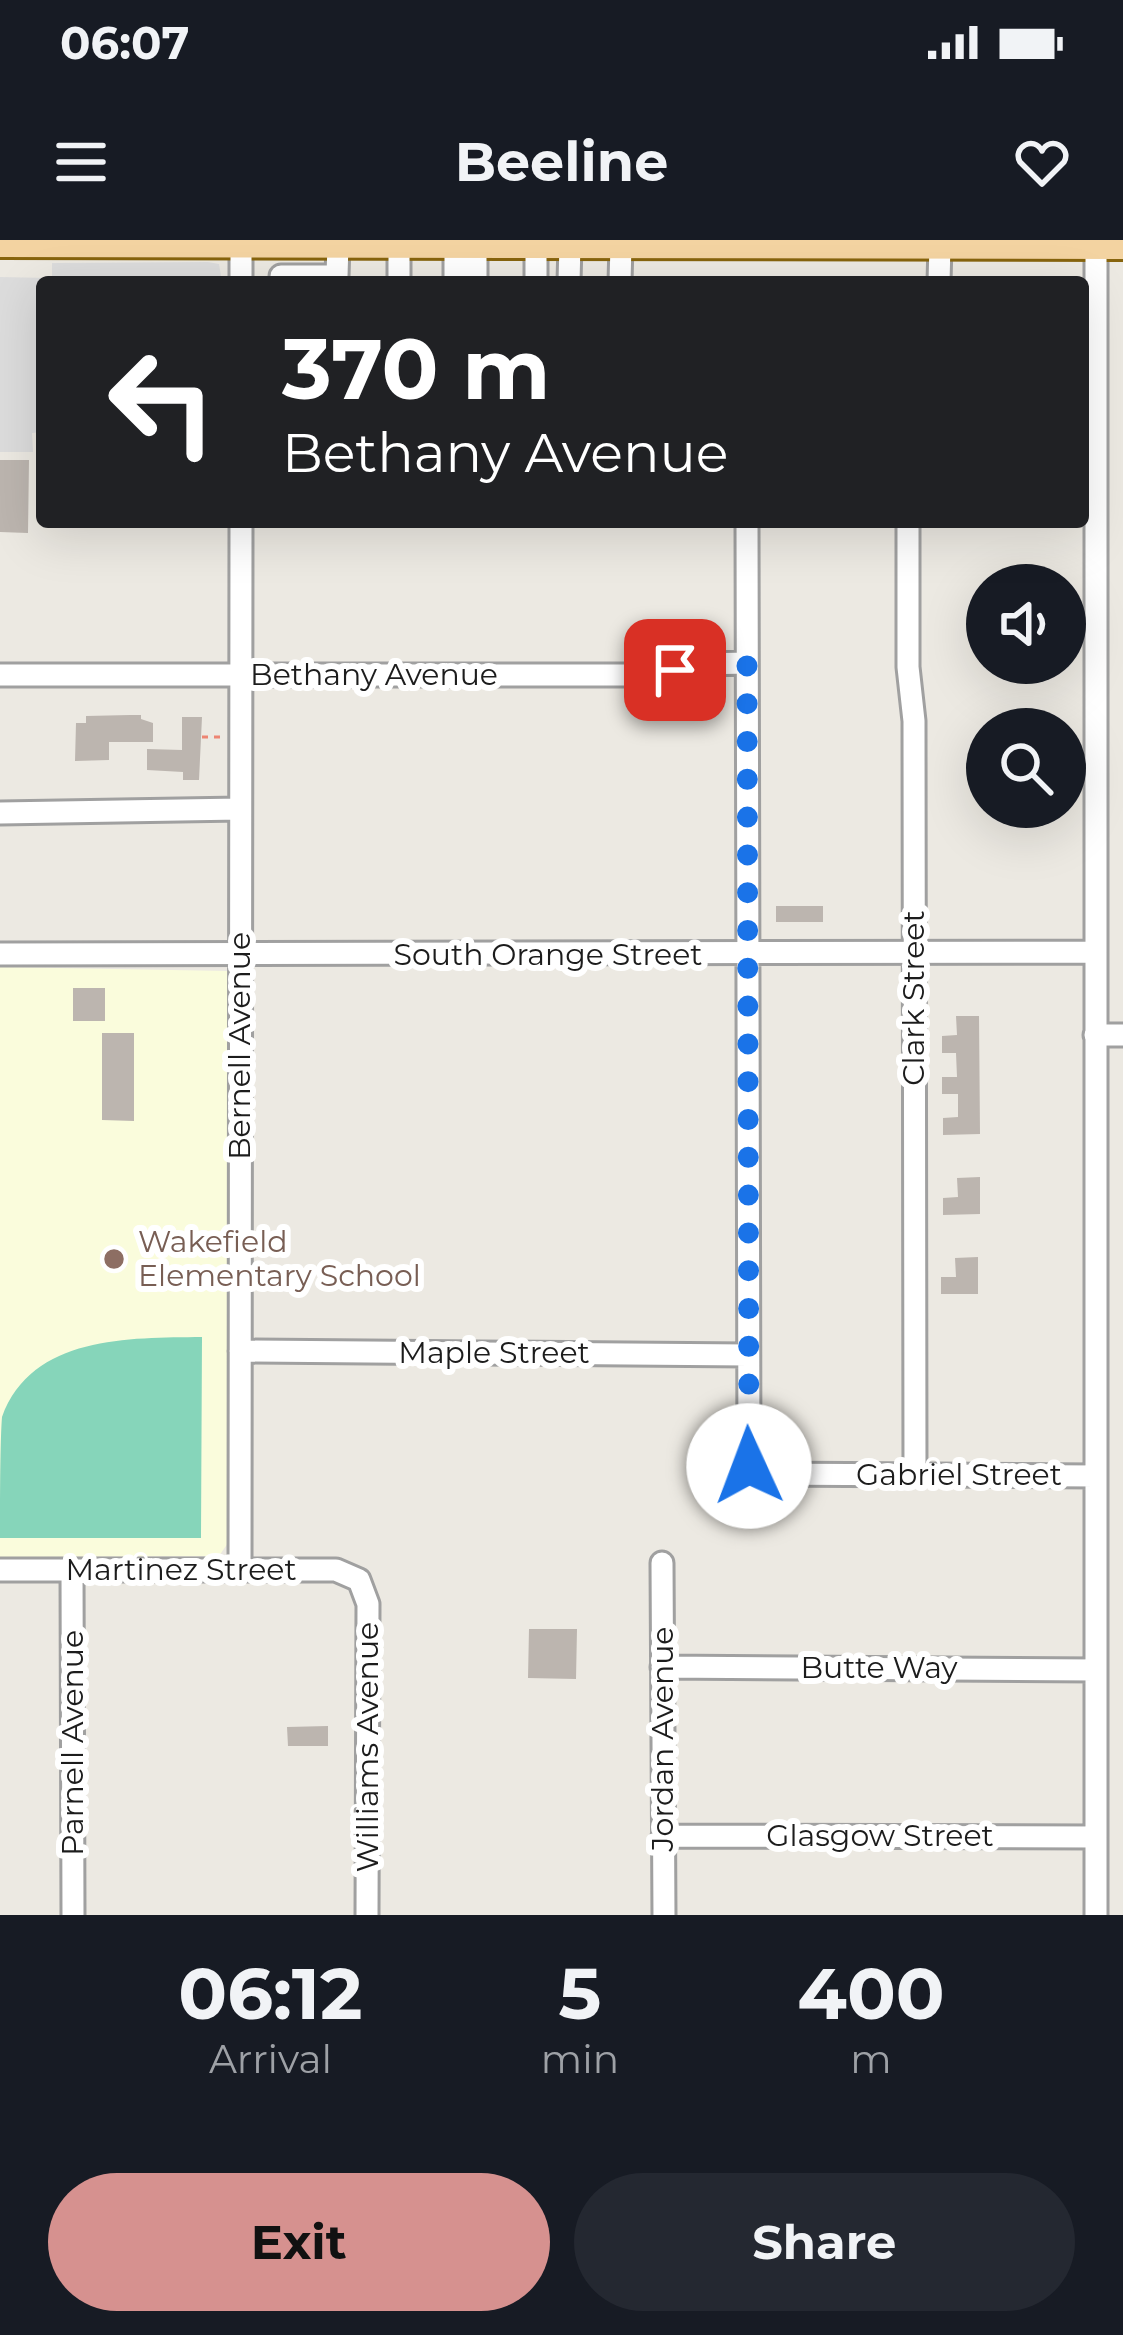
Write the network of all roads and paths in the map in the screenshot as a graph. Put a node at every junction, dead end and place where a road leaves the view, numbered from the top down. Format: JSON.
{"nodes":[{"id":1,"x":552,"y":243,"type":"edge"},
{"id":2,"x":1095,"y":243,"type":"edge"},
{"id":3,"x":338,"y":244,"type":"junction"},
{"id":4,"x":400,"y":244,"type":"junction"},
{"id":5,"x":466,"y":244,"type":"junction"},
{"id":6,"x":0,"y":245,"type":"edge"},
{"id":7,"x":242,"y":245,"type":"junction"},
{"id":8,"x":621,"y":245,"type":"junction"},
{"id":9,"x":940,"y":245,"type":"junction"},
{"id":10,"x":1123,"y":247,"type":"edge"},
{"id":11,"x":241,"y":276,"type":"edge"},
{"id":12,"x":281,"y":276,"type":"edge"},
{"id":13,"x":337,"y":276,"type":"edge"},
{"id":14,"x":337,"y":276,"type":"edge"},
{"id":15,"x":399,"y":276,"type":"edge"},
{"id":16,"x":457,"y":276,"type":"edge"},
{"id":17,"x":474,"y":276,"type":"edge"},
{"id":18,"x":538,"y":276,"type":"edge"},
{"id":19,"x":566,"y":276,"type":"edge"},
{"id":20,"x":620,"y":276,"type":"edge"},
{"id":21,"x":939,"y":276,"type":"edge"},
{"id":22,"x":241,"y":528,"type":"edge"},
{"id":23,"x":747,"y":528,"type":"edge"},
{"id":24,"x":908,"y":528,"type":"edge"},
{"id":25,"x":747,"y":663,"type":"junction"},
{"id":26,"x":0,"y":675,"type":"edge"},
{"id":27,"x":240,"y":676,"type":"junction"},
{"id":28,"x":202,"y":736,"type":"dead end"},
{"id":29,"x":226,"y":736,"type":"dead end"},
{"id":30,"x":240,"y":809,"type":"junction"},
{"id":31,"x":0,"y":813,"type":"edge"},
{"id":32,"x":1096,"y":952,"type":"junction"},
{"id":33,"x":914,"y":953,"type":"junction"},
{"id":34,"x":0,"y":954,"type":"edge"},
{"id":35,"x":748,"y":955,"type":"junction"},
{"id":36,"x":240,"y":956,"type":"junction"},
{"id":37,"x":1095,"y":1035,"type":"junction"},
{"id":38,"x":1123,"y":1035,"type":"edge"},
{"id":39,"x":240,"y":1351,"type":"junction"},
{"id":40,"x":748,"y":1354,"type":"junction"},
{"id":41,"x":915,"y":1475,"type":"junction"},
{"id":42,"x":1096,"y":1476,"type":"junction"},
{"id":43,"x":662,"y":1563,"type":"dead end"},
{"id":44,"x":0,"y":1570,"type":"edge"},
{"id":45,"x":72,"y":1570,"type":"junction"},
{"id":46,"x":240,"y":1570,"type":"junction"},
{"id":47,"x":359,"y":1580,"type":"joint"},
{"id":48,"x":662,"y":1667,"type":"junction"},
{"id":49,"x":1096,"y":1670,"type":"junction"},
{"id":50,"x":663,"y":1836,"type":"junction"},
{"id":51,"x":1096,"y":1837,"type":"junction"},
{"id":52,"x":73,"y":1915,"type":"edge"},
{"id":53,"x":368,"y":1915,"type":"edge"},
{"id":54,"x":664,"y":1915,"type":"edge"},
{"id":55,"x":1096,"y":1915,"type":"edge"}],
"edges":[{"from":1,"to":5,"type":"main road"},
{"from":1,"to":8,"type":"main road"},
{"from":1,"to":18,"type":"street"},
{"from":1,"to":19,"type":"street"},
{"from":2,"to":9,"type":"main road"},
{"from":2,"to":10,"type":"main road"},
{"from":2,"to":32,"type":"street"},
{"from":3,"to":4,"type":"main road"},
{"from":3,"to":7,"type":"main road"},
{"from":3,"to":14,"type":"street"},
{"from":4,"to":5,"type":"main road"},
{"from":4,"to":15,"type":"street"},
{"from":5,"to":16,"type":"street"},
{"from":5,"to":17,"type":"street"},
{"from":6,"to":7,"type":"main road"},
{"from":7,"to":11,"type":"street"},
{"from":8,"to":9,"type":"main road"},
{"from":8,"to":20,"type":"street"},
{"from":9,"to":21,"type":"street"},
{"from":12,"to":13,"type":"street"},
{"from":22,"to":27,"type":"street","name":"Bernell Avenue"},
{"from":23,"to":25,"type":"street"},
{"from":24,"to":33,"type":"street","name":"Clark Street"},
{"from":25,"to":27,"type":"street","name":"Bethany Avenue"},
{"from":25,"to":35,"type":"street"},
{"from":26,"to":27,"type":"street","name":"Bethany Avenue"},
{"from":27,"to":30,"type":"street","name":"Bernell Avenue"},
{"from":28,"to":29,"type":"path"},
{"from":30,"to":31,"type":"street"},
{"from":30,"to":36,"type":"street","name":"Bernell Avenue"},
{"from":32,"to":33,"type":"street","name":"South Orange Street"},
{"from":32,"to":37,"type":"street"},
{"from":33,"to":35,"type":"street","name":"South Orange Street"},
{"from":33,"to":41,"type":"street","name":"Clark Street"},
{"from":34,"to":36,"type":"street","name":"South Orange Street"},
{"from":35,"to":36,"type":"street","name":"South Orange Street"},
{"from":35,"to":40,"type":"street"},
{"from":36,"to":39,"type":"street","name":"Bernell Avenue"},
{"from":37,"to":38,"type":"street"},
{"from":37,"to":42,"type":"street"},
{"from":39,"to":40,"type":"street","name":"Maple Street"},
{"from":39,"to":46,"type":"street","name":"Bernell Avenue"},
{"from":40,"to":41,"type":"street","name":"Gabriel Street"},
{"from":41,"to":42,"type":"street","name":"Gabriel Street"},
{"from":42,"to":49,"type":"street"},
{"from":43,"to":48,"type":"street","name":"Jordan Avenue"},
{"from":44,"to":45,"type":"street","name":"Martinez Street"},
{"from":45,"to":46,"type":"street","name":"Martinez Street"},
{"from":45,"to":52,"type":"street","name":"Parnell Avenue"},
{"from":46,"to":47,"type":"street","name":"Martinez Street"},
{"from":47,"to":53,"type":"street","name":"Williams Avenue"},
{"from":48,"to":49,"type":"street","name":"Butte Way"},
{"from":48,"to":50,"type":"street","name":"Jordan Avenue"},
{"from":49,"to":51,"type":"street"},
{"from":50,"to":51,"type":"street","name":"Glasgow Street"},
{"from":50,"to":54,"type":"street","name":"Jordan Avenue"},
{"from":51,"to":55,"type":"street"}]}
